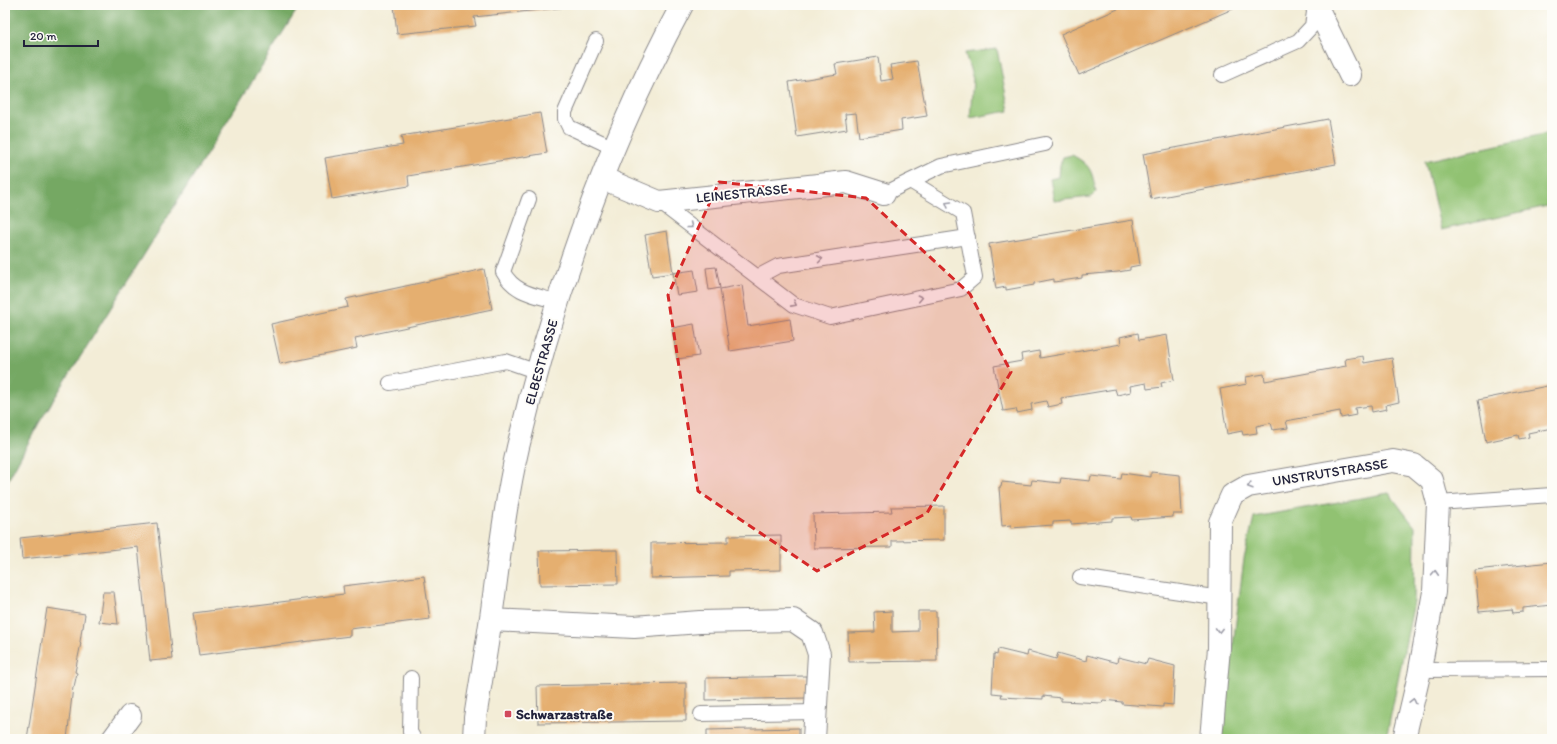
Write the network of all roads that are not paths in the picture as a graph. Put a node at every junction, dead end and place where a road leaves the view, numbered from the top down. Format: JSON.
{"nodes":[{"id":1,"x":682,"y":5,"type":"edge"},
{"id":2,"x":1316,"y":5,"type":"edge"},
{"id":3,"x":596,"y":41,"type":"dead end"},
{"id":4,"x":1222,"y":75,"type":"dead end"},
{"id":5,"x":1350,"y":75,"type":"dead end"},
{"id":6,"x":1045,"y":144,"type":"dead end"},
{"id":7,"x":614,"y":148,"type":"junction"},
{"id":8,"x":602,"y":178,"type":"junction"},
{"id":9,"x":910,"y":181,"type":"junction"},
{"id":10,"x":884,"y":194,"type":"joint"},
{"id":11,"x":529,"y":198,"type":"dead end"},
{"id":12,"x":659,"y":202,"type":"junction"},
{"id":13,"x":968,"y":237,"type":"junction"},
{"id":14,"x":757,"y":277,"type":"junction"},
{"id":15,"x":558,"y":302,"type":"junction"},
{"id":16,"x":538,"y":372,"type":"junction"},
{"id":17,"x":390,"y":383,"type":"dead end"},
{"id":18,"x":1552,"y":494,"type":"edge"},
{"id":19,"x":1438,"y":504,"type":"junction"},
{"id":20,"x":1080,"y":577,"type":"dead end"},
{"id":21,"x":1220,"y":598,"type":"junction"},
{"id":22,"x":491,"y":620,"type":"junction"},
{"id":23,"x":1552,"y":669,"type":"edge"},
{"id":24,"x":1420,"y":670,"type":"junction"},
{"id":25,"x":411,"y":678,"type":"dead end"},
{"id":26,"x":816,"y":712,"type":"junction"},
{"id":27,"x":702,"y":714,"type":"dead end"},
{"id":28,"x":130,"y":716,"type":"dead end"},
{"id":29,"x":113,"y":739,"type":"edge"},
{"id":30,"x":414,"y":739,"type":"edge"},
{"id":31,"x":474,"y":739,"type":"edge"},
{"id":32,"x":814,"y":739,"type":"edge"},
{"id":33,"x":1211,"y":739,"type":"edge"},
{"id":34,"x":1404,"y":739,"type":"edge"}],
"edges":[{"from":1,"to":7,"type":"street","name":"ELBESTRASSE"},
{"from":2,"to":4,"type":"lane"},
{"from":2,"to":5,"type":"street"},
{"from":3,"to":7,"type":"lane"},
{"from":6,"to":9,"type":"lane"},
{"from":7,"to":8,"type":"street","name":"ELBESTRASSE"},
{"from":8,"to":12,"type":"street","name":"LEINESTRASSE"},
{"from":8,"to":15,"type":"street","name":"ELBESTRASSE"},
{"from":9,"to":10,"type":"lane"},
{"from":13,"to":9,"type":"lane","one_way":true},
{"from":10,"to":12,"type":"street","name":"LEINESTRASSE"},
{"from":11,"to":15,"type":"lane"},
{"from":12,"to":14,"type":"lane","one_way":true},
{"from":14,"to":13,"type":"lane","one_way":true},
{"from":14,"to":13,"type":"lane","one_way":true},
{"from":15,"to":16,"type":"street","name":"ELBESTRASSE"},
{"from":16,"to":17,"type":"lane"},
{"from":16,"to":22,"type":"street","name":"ELBESTRASSE"},
{"from":18,"to":19,"type":"lane"},
{"from":19,"to":21,"type":"street","name":"UNSTRUTSTRASSE","one_way":true},
{"from":24,"to":19,"type":"street","name":"UNSTRUTSTRASSE","one_way":true},
{"from":20,"to":21,"type":"lane"},
{"from":21,"to":33,"type":"street","name":"UNSTRUTSTRASSE","one_way":true},
{"from":22,"to":26,"type":"street"},
{"from":22,"to":31,"type":"street","name":"ELBESTRASSE"},
{"from":23,"to":24,"type":"lane"},
{"from":34,"to":24,"type":"street","name":"UNSTRUTSTRASSE","one_way":true},
{"from":25,"to":30,"type":"lane"},
{"from":26,"to":27,"type":"lane"},
{"from":26,"to":32,"type":"street"},
{"from":28,"to":29,"type":"street"}]}
